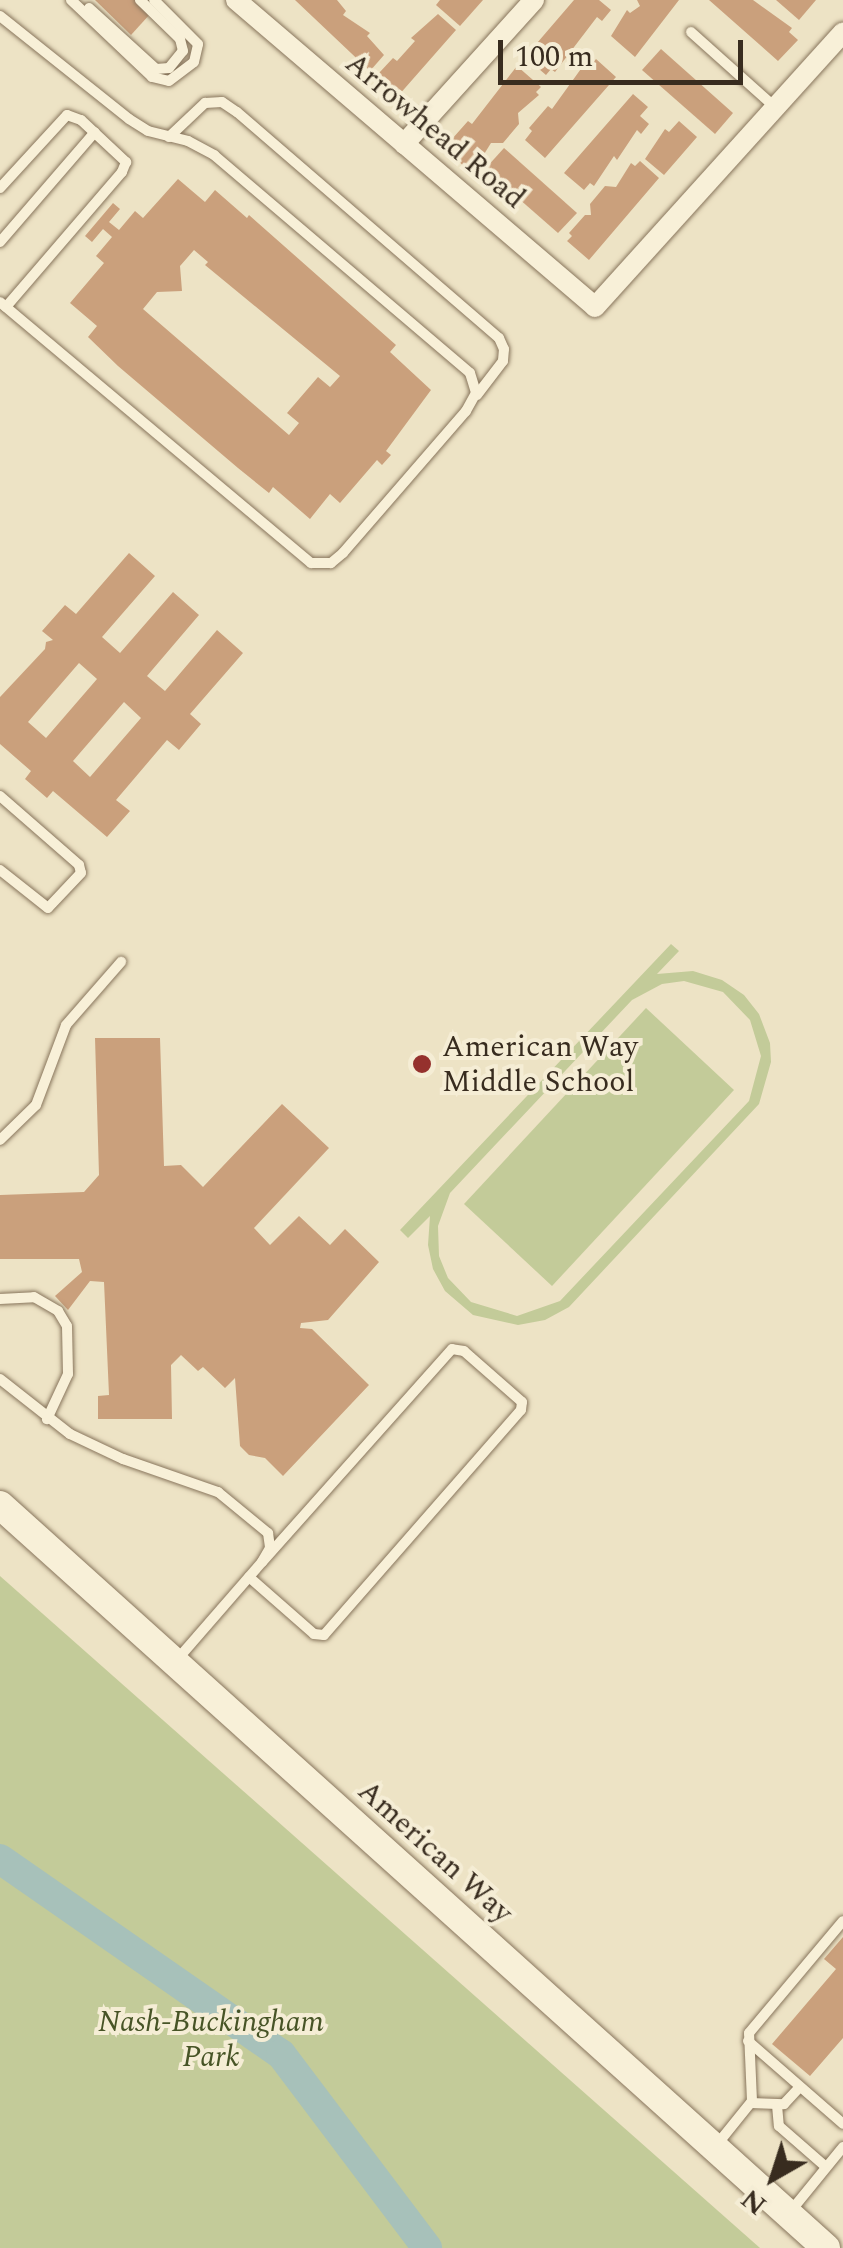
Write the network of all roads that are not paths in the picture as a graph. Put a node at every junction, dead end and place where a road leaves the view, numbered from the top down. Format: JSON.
{"nodes":[{"id":1,"x":140,"y":0,"type":"edge"},
{"id":2,"x":154,"y":0,"type":"edge"},
{"id":3,"x":236,"y":0,"type":"edge"},
{"id":4,"x":534,"y":0,"type":"edge"},
{"id":5,"x":75,"y":3,"type":"edge"},
{"id":6,"x":0,"y":16,"type":"edge"},
{"id":7,"x":691,"y":32,"type":"dead end"},
{"id":8,"x":843,"y":33,"type":"edge"},
{"id":9,"x":776,"y":107,"type":"junction"},
{"id":10,"x":95,"y":132,"type":"junction"},
{"id":11,"x":169,"y":137,"type":"junction"},
{"id":12,"x":404,"y":144,"type":"junction"},
{"id":13,"x":0,"y":188,"type":"edge"},
{"id":14,"x":0,"y":242,"type":"edge"},
{"id":15,"x":3,"y":305,"type":"edge"},
{"id":16,"x":475,"y":397,"type":"junction"},
{"id":17,"x":0,"y":796,"type":"edge"},
{"id":18,"x":0,"y":870,"type":"edge"},
{"id":19,"x":122,"y":962,"type":"dead end"},
{"id":20,"x":0,"y":1140,"type":"edge"},
{"id":21,"x":0,"y":1299,"type":"edge"},
{"id":22,"x":0,"y":1379,"type":"edge"},
{"id":23,"x":47,"y":1419,"type":"junction"},
{"id":24,"x":0,"y":1504,"type":"edge"},
{"id":25,"x":262,"y":1562,"type":"junction"},
{"id":26,"x":249,"y":1577,"type":"junction"},
{"id":27,"x":175,"y":1662,"type":"junction"},
{"id":28,"x":843,"y":1921,"type":"edge"},
{"id":29,"x":748,"y":2042,"type":"junction"},
{"id":30,"x":800,"y":2086,"type":"junction"},
{"id":31,"x":751,"y":2103,"type":"junction"},
{"id":32,"x":776,"y":2105,"type":"junction"},
{"id":33,"x":843,"y":2124,"type":"edge"},
{"id":34,"x":843,"y":2147,"type":"edge"},
{"id":35,"x":715,"y":2148,"type":"junction"},
{"id":36,"x":826,"y":2167,"type":"junction"},
{"id":37,"x":788,"y":2214,"type":"junction"},
{"id":38,"x":826,"y":2248,"type":"edge"}],
"edges":[{"from":1,"to":5,"type":"lane"},
{"from":2,"to":5,"type":"lane"},
{"from":3,"to":12,"type":"street","name":"Arrowhead Road"},
{"from":4,"to":12,"type":"street"},
{"from":6,"to":11,"type":"lane"},
{"from":7,"to":9,"type":"lane"},
{"from":8,"to":9,"type":"street"},
{"from":9,"to":12,"type":"street","name":"Arrowhead Road"},
{"from":10,"to":13,"type":"lane"},
{"from":10,"to":14,"type":"lane"},
{"from":10,"to":15,"type":"lane"},
{"from":11,"to":16,"type":"lane"},
{"from":11,"to":16,"type":"lane"},
{"from":15,"to":16,"type":"lane"},
{"from":17,"to":18,"type":"lane"},
{"from":19,"to":20,"type":"lane"},
{"from":21,"to":23,"type":"lane"},
{"from":22,"to":23,"type":"lane"},
{"from":23,"to":25,"type":"lane"},
{"from":24,"to":27,"type":"main road","name":"American Way"},
{"from":25,"to":26,"type":"lane"},
{"from":25,"to":26,"type":"lane"},
{"from":26,"to":27,"type":"lane"},
{"from":27,"to":35,"type":"main road","name":"American Way"},
{"from":28,"to":29,"type":"lane"},
{"from":29,"to":30,"type":"lane"},
{"from":29,"to":31,"type":"lane"},
{"from":30,"to":32,"type":"lane"},
{"from":30,"to":33,"type":"lane"},
{"from":31,"to":32,"type":"lane"},
{"from":31,"to":35,"type":"lane"},
{"from":32,"to":36,"type":"lane"},
{"from":34,"to":36,"type":"lane"},
{"from":35,"to":37,"type":"main road","name":"American Way"},
{"from":36,"to":37,"type":"lane"},
{"from":37,"to":38,"type":"main road","name":"American Way"}]}
